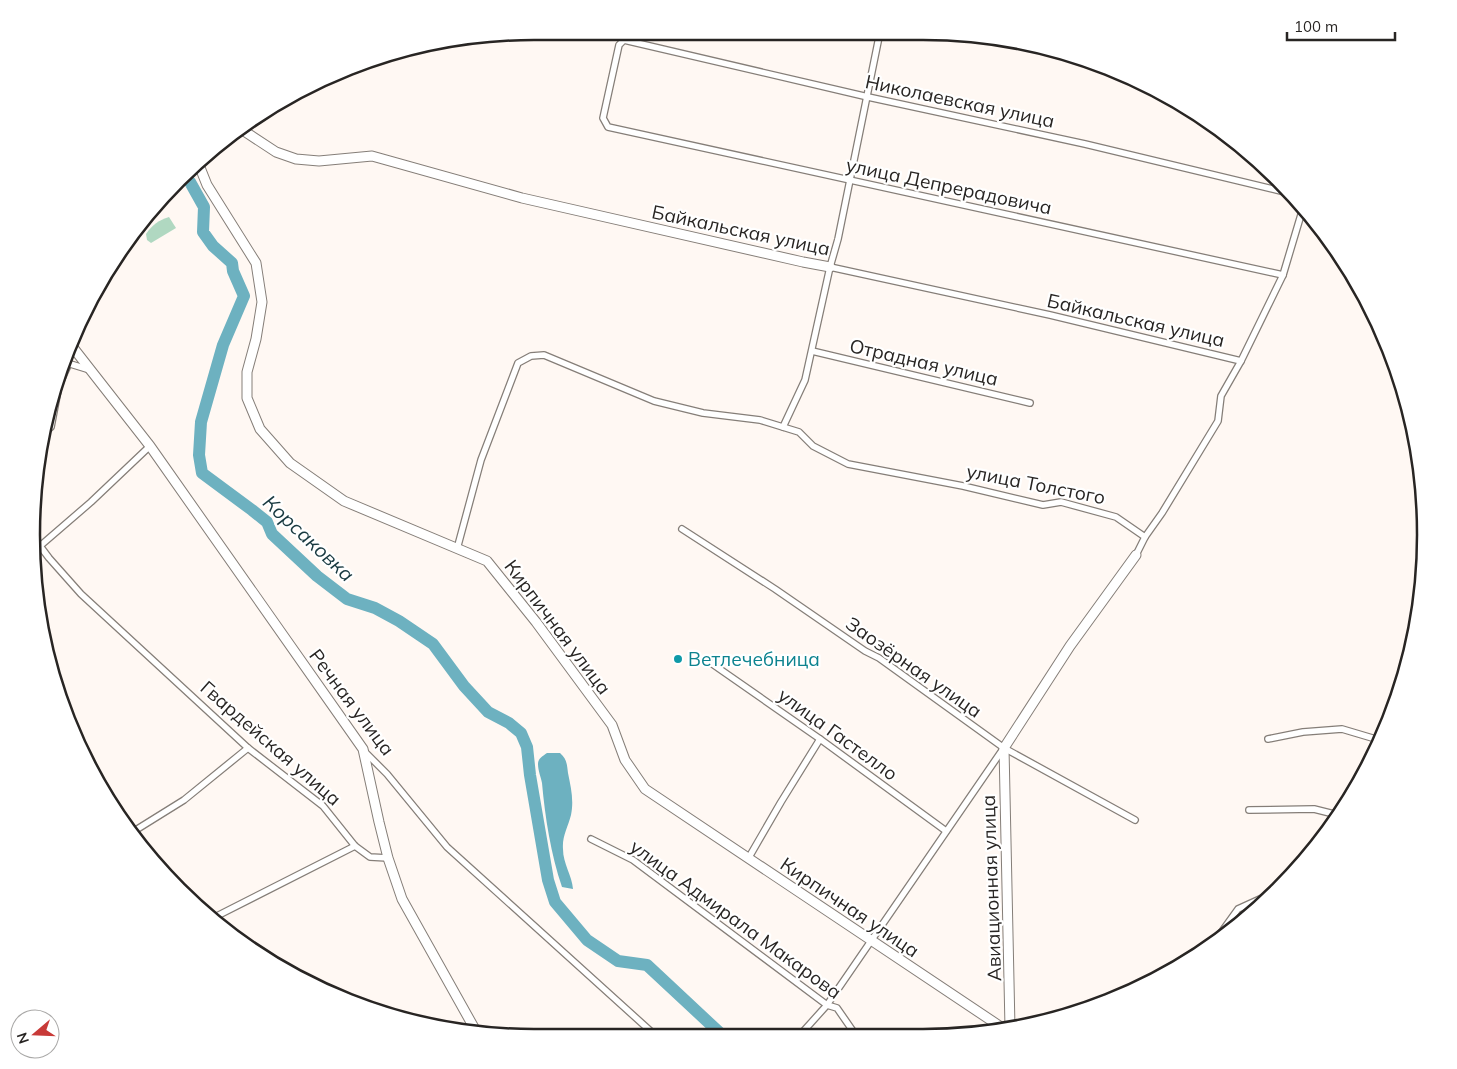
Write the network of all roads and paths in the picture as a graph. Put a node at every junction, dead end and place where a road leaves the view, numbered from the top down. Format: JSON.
{"nodes":[{"id":1,"x":879,"y":40,"type":"edge"},
{"id":2,"x":868,"y":97,"type":"junction"},
{"id":3,"x":608,"y":127,"type":"joint"},
{"id":4,"x":246,"y":133,"type":"edge"},
{"id":5,"x":201,"y":170,"type":"edge"},
{"id":6,"x":849,"y":180,"type":"junction"},
{"id":7,"x":1277,"y":190,"type":"edge"},
{"id":8,"x":1301,"y":216,"type":"edge"},
{"id":9,"x":830,"y":267,"type":"junction"},
{"id":10,"x":1283,"y":275,"type":"junction"},
{"id":11,"x":76,"y":351,"type":"edge"},
{"id":12,"x":812,"y":351,"type":"junction"},
{"id":13,"x":1241,"y":361,"type":"junction"},
{"id":14,"x":70,"y":365,"type":"edge"},
{"id":15,"x":92,"y":371,"type":"junction"},
{"id":16,"x":1030,"y":402,"type":"dead end"},
{"id":17,"x":783,"y":427,"type":"junction"},
{"id":18,"x":150,"y":446,"type":"junction"},
{"id":19,"x":682,"y":528,"type":"dead end"},
{"id":20,"x":1145,"y":537,"type":"junction"},
{"id":21,"x":40,"y":546,"type":"edge"},
{"id":22,"x":40,"y":547,"type":"edge"},
{"id":23,"x":457,"y":549,"type":"junction"},
{"id":24,"x":1136,"y":556,"type":"joint"},
{"id":25,"x":711,"y":663,"type":"dead end"},
{"id":26,"x":1373,"y":738,"type":"edge"},
{"id":27,"x":820,"y":739,"type":"junction"},
{"id":28,"x":1268,"y":739,"type":"dead end"},
{"id":29,"x":248,"y":748,"type":"junction"},
{"id":30,"x":1004,"y":748,"type":"junction"},
{"id":31,"x":362,"y":749,"type":"junction"},
{"id":32,"x":1249,"y":810,"type":"dead end"},
{"id":33,"x":1331,"y":813,"type":"edge"},
{"id":34,"x":1135,"y":820,"type":"dead end"},
{"id":35,"x":137,"y":829,"type":"edge"},
{"id":36,"x":946,"y":831,"type":"junction"},
{"id":37,"x":591,"y":839,"type":"dead end"},
{"id":38,"x":355,"y":846,"type":"junction"},
{"id":39,"x":388,"y":858,"type":"junction"},
{"id":40,"x":748,"y":859,"type":"junction"},
{"id":41,"x":1252,"y":903,"type":"edge"},
{"id":42,"x":219,"y":915,"type":"edge"},
{"id":43,"x":1229,"y":922,"type":"edge"},
{"id":44,"x":871,"y":941,"type":"junction"},
{"id":45,"x":826,"y":1005,"type":"junction"},
{"id":46,"x":1010,"y":1021,"type":"edge"},
{"id":47,"x":996,"y":1023,"type":"edge"},
{"id":48,"x":473,"y":1025,"type":"edge"},
{"id":49,"x":648,"y":1029,"type":"edge"},
{"id":50,"x":805,"y":1029,"type":"edge"},
{"id":51,"x":852,"y":1029,"type":"edge"}],
"edges":[{"from":1,"to":2,"type":"street"},
{"from":2,"to":3,"type":"street","name":"Николаевская улица"},
{"from":2,"to":6,"type":"street"},
{"from":2,"to":7,"type":"street","name":"Николаевская улица"},
{"from":3,"to":6,"type":"street","name":"улица Депрерадовича"},
{"from":4,"to":9,"type":"street","name":"Байкальская улица"},
{"from":5,"to":23,"type":"street","name":"Кирпичная улица"},
{"from":6,"to":9,"type":"street"},
{"from":6,"to":10,"type":"street","name":"улица Депрерадовича"},
{"from":8,"to":10,"type":"street"},
{"from":9,"to":12,"type":"street"},
{"from":9,"to":13,"type":"street","name":"Байкальская улица"},
{"from":10,"to":13,"type":"street"},
{"from":11,"to":15,"type":"street","name":"Речная улица"},
{"from":12,"to":16,"type":"street","name":"Отрадная улица"},
{"from":12,"to":17,"type":"street"},
{"from":13,"to":20,"type":"street"},
{"from":14,"to":15,"type":"street"},
{"from":15,"to":18,"type":"street","name":"Речная улица"},
{"from":17,"to":20,"type":"street","name":"улица Толстого"},
{"from":17,"to":23,"type":"street","name":"улица Толстого"},
{"from":18,"to":21,"type":"street","name":"Гвардейская улица"},
{"from":18,"to":31,"type":"street","name":"Речная улица"},
{"from":19,"to":30,"type":"street","name":"Заозёрная улица"},
{"from":20,"to":24,"type":"street"},
{"from":22,"to":29,"type":"street","name":"Гвардейская улица"},
{"from":23,"to":40,"type":"street","name":"Кирпичная улица"},
{"from":24,"to":30,"type":"street"},
{"from":25,"to":27,"type":"street","name":"улица Гастелло"},
{"from":26,"to":28,"type":"street"},
{"from":27,"to":36,"type":"street","name":"улица Гастелло"},
{"from":27,"to":40,"type":"street"},
{"from":29,"to":35,"type":"street"},
{"from":29,"to":38,"type":"street","name":"Гвардейская улица"},
{"from":30,"to":34,"type":"street","name":"Заозёрная улица"},
{"from":30,"to":36,"type":"street"},
{"from":30,"to":46,"type":"street","name":"Авиационная улица"},
{"from":31,"to":39,"type":"street"},
{"from":31,"to":49,"type":"street","name":"Речная улица"},
{"from":32,"to":33,"type":"street"},
{"from":36,"to":44,"type":"street"},
{"from":37,"to":45,"type":"street","name":"улица Адмирала Макарова"},
{"from":38,"to":39,"type":"street","name":"Гвардейская улица"},
{"from":38,"to":42,"type":"street"},
{"from":39,"to":48,"type":"street"},
{"from":40,"to":44,"type":"street","name":"Кирпичная улица"},
{"from":41,"to":43,"type":"street"},
{"from":44,"to":45,"type":"street"},
{"from":44,"to":47,"type":"street","name":"Кирпичная улица"},
{"from":45,"to":50,"type":"street"},
{"from":45,"to":51,"type":"street","name":"улица Адмирала Макарова"}]}
